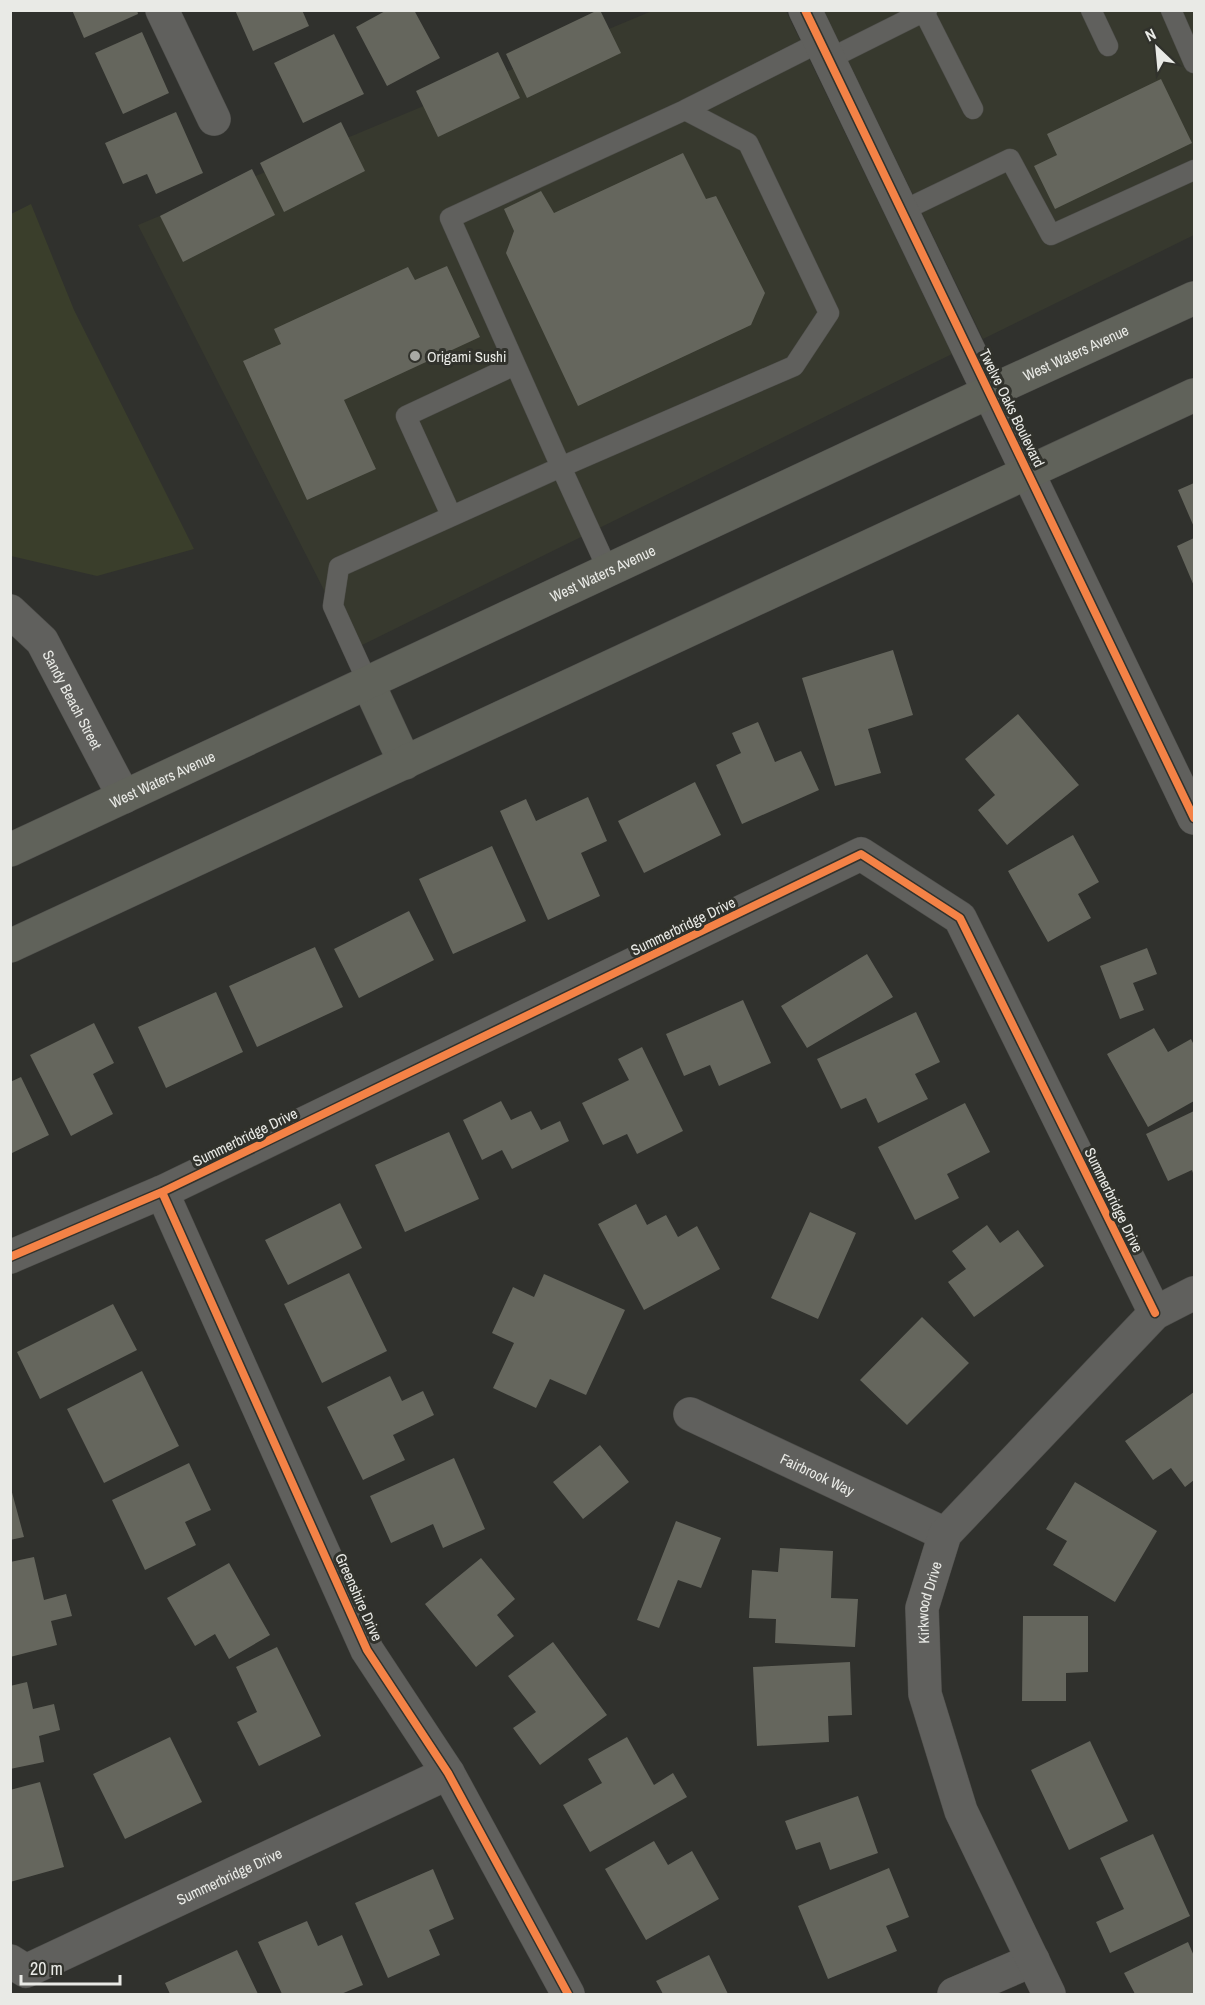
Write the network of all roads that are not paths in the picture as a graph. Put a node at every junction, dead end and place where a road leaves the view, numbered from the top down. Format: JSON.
{"nodes":[{"id":1,"x":162,"y":10,"type":"edge"},
{"id":2,"x":805,"y":10,"type":"edge"},
{"id":3,"x":1091,"y":10,"type":"edge"},
{"id":4,"x":1171,"y":10,"type":"edge"},
{"id":5,"x":925,"y":11,"type":"edge"},
{"id":6,"x":1108,"y":46,"type":"dead end"},
{"id":7,"x":824,"y":50,"type":"junction"},
{"id":8,"x":1194,"y":63,"type":"edge"},
{"id":9,"x":973,"y":109,"type":"dead end"},
{"id":10,"x":685,"y":110,"type":"junction"},
{"id":11,"x":214,"y":119,"type":"dead end"},
{"id":12,"x":1194,"y":170,"type":"edge"},
{"id":13,"x":902,"y":211,"type":"junction"},
{"id":14,"x":1194,"y":297,"type":"edge"},
{"id":15,"x":515,"y":365,"type":"junction"},
{"id":16,"x":989,"y":392,"type":"junction"},
{"id":17,"x":1194,"y":395,"type":"edge"},
{"id":18,"x":561,"y":467,"type":"junction"},
{"id":19,"x":1030,"y":473,"type":"junction"},
{"id":20,"x":451,"y":515,"type":"junction"},
{"id":21,"x":608,"y":570,"type":"junction"},
{"id":22,"x":10,"y":610,"type":"edge"},
{"id":23,"x":368,"y":682,"type":"junction"},
{"id":24,"x":405,"y":764,"type":"junction"},
{"id":25,"x":124,"y":797,"type":"junction"},
{"id":26,"x":1194,"y":818,"type":"edge"},
{"id":27,"x":10,"y":850,"type":"edge"},
{"id":28,"x":10,"y":946,"type":"edge"},
{"id":29,"x":162,"y":1192,"type":"junction"},
{"id":30,"x":10,"y":1257,"type":"edge"},
{"id":31,"x":1194,"y":1293,"type":"edge"},
{"id":32,"x":1155,"y":1313,"type":"junction"},
{"id":33,"x":690,"y":1414,"type":"dead end"},
{"id":34,"x":945,"y":1534,"type":"junction"},
{"id":35,"x":448,"y":1773,"type":"junction"},
{"id":36,"x":1033,"y":1960,"type":"junction"},
{"id":37,"x":10,"y":1961,"type":"edge"},
{"id":38,"x":568,"y":1995,"type":"edge"},
{"id":39,"x":954,"y":1995,"type":"edge"},
{"id":40,"x":1049,"y":1995,"type":"edge"}],
"edges":[{"from":1,"to":11,"type":"street"},
{"from":2,"to":7,"type":"street","name":"Twelve Oaks Boulevard"},
{"from":3,"to":6,"type":"lane"},
{"from":4,"to":8,"type":"lane"},
{"from":5,"to":7,"type":"lane"},
{"from":5,"to":9,"type":"lane"},
{"from":7,"to":10,"type":"lane"},
{"from":7,"to":13,"type":"street","name":"Twelve Oaks Boulevard"},
{"from":10,"to":15,"type":"lane"},
{"from":10,"to":18,"type":"lane"},
{"from":12,"to":13,"type":"lane"},
{"from":13,"to":16,"type":"street","name":"Twelve Oaks Boulevard"},
{"from":14,"to":16,"type":"main road","name":"West Waters Avenue"},
{"from":15,"to":18,"type":"lane"},
{"from":15,"to":20,"type":"lane"},
{"from":16,"to":19,"type":"street","name":"Twelve Oaks Boulevard"},
{"from":16,"to":21,"type":"main road","name":"West Waters Avenue"},
{"from":17,"to":19,"type":"main road"},
{"from":18,"to":20,"type":"lane"},
{"from":18,"to":21,"type":"lane"},
{"from":19,"to":24,"type":"main road"},
{"from":19,"to":26,"type":"street","name":"Twelve Oaks Boulevard"},
{"from":20,"to":23,"type":"lane"},
{"from":21,"to":23,"type":"main road","name":"West Waters Avenue"},
{"from":22,"to":25,"type":"street","name":"Sandy Beach Street"},
{"from":23,"to":24,"type":"main road"},
{"from":23,"to":25,"type":"main road","name":"West Waters Avenue"},
{"from":24,"to":28,"type":"main road"},
{"from":25,"to":27,"type":"main road","name":"West Waters Avenue"},
{"from":29,"to":30,"type":"street","name":"Summerbridge Drive"},
{"from":29,"to":32,"type":"street","name":"Summerbridge Drive"},
{"from":29,"to":35,"type":"street","name":"Greenshire Drive"},
{"from":31,"to":32,"type":"street","name":"Kirkwood Drive"},
{"from":32,"to":34,"type":"street","name":"Kirkwood Drive"},
{"from":33,"to":34,"type":"street","name":"Fairbrook Way"},
{"from":34,"to":36,"type":"street","name":"Kirkwood Drive"},
{"from":35,"to":37,"type":"street","name":"Summerbridge Drive"},
{"from":35,"to":38,"type":"street","name":"Greenshire Drive"},
{"from":36,"to":39,"type":"street"},
{"from":36,"to":40,"type":"street","name":"Kirkwood Drive"}]}
